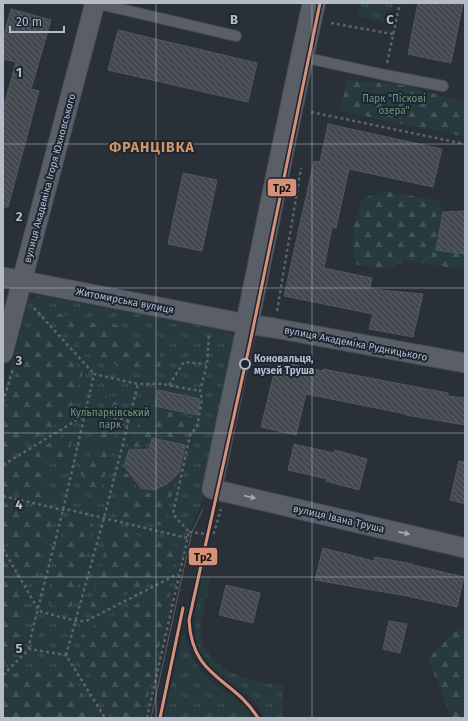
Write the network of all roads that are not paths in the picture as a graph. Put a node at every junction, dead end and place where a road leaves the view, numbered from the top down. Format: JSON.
{"nodes":[{"id":1,"x":95,"y":3,"type":"edge"},
{"id":2,"x":314,"y":3,"type":"edge"},
{"id":3,"x":236,"y":36,"type":"dead end"},
{"id":4,"x":302,"y":57,"type":"junction"},
{"id":5,"x":443,"y":86,"type":"dead end"},
{"id":6,"x":3,"y":277,"type":"edge"},
{"id":7,"x":22,"y":281,"type":"junction"},
{"id":8,"x":247,"y":324,"type":"junction"},
{"id":9,"x":3,"y":353,"type":"edge"},
{"id":10,"x":465,"y":364,"type":"edge"},
{"id":11,"x":465,"y":548,"type":"edge"}],
"edges":[{"from":1,"to":3,"type":"lane"},
{"from":1,"to":7,"type":"street","name":"вулиця Академіка Ігоря Юхновського"},
{"from":2,"to":4,"type":"street"},
{"from":4,"to":5,"type":"lane"},
{"from":4,"to":8,"type":"street"},
{"from":6,"to":7,"type":"street","name":"Житомирська вулиця"},
{"from":7,"to":8,"type":"street","name":"Житомирська вулиця"},
{"from":7,"to":9,"type":"street","name":"вулиця Академіка Ігоря Юхновського"},
{"from":8,"to":10,"type":"street","name":"вулиця Академіка Рудницького"},
{"from":8,"to":11,"type":"street","name":"вулиця Івана Труша","one_way":true}]}
